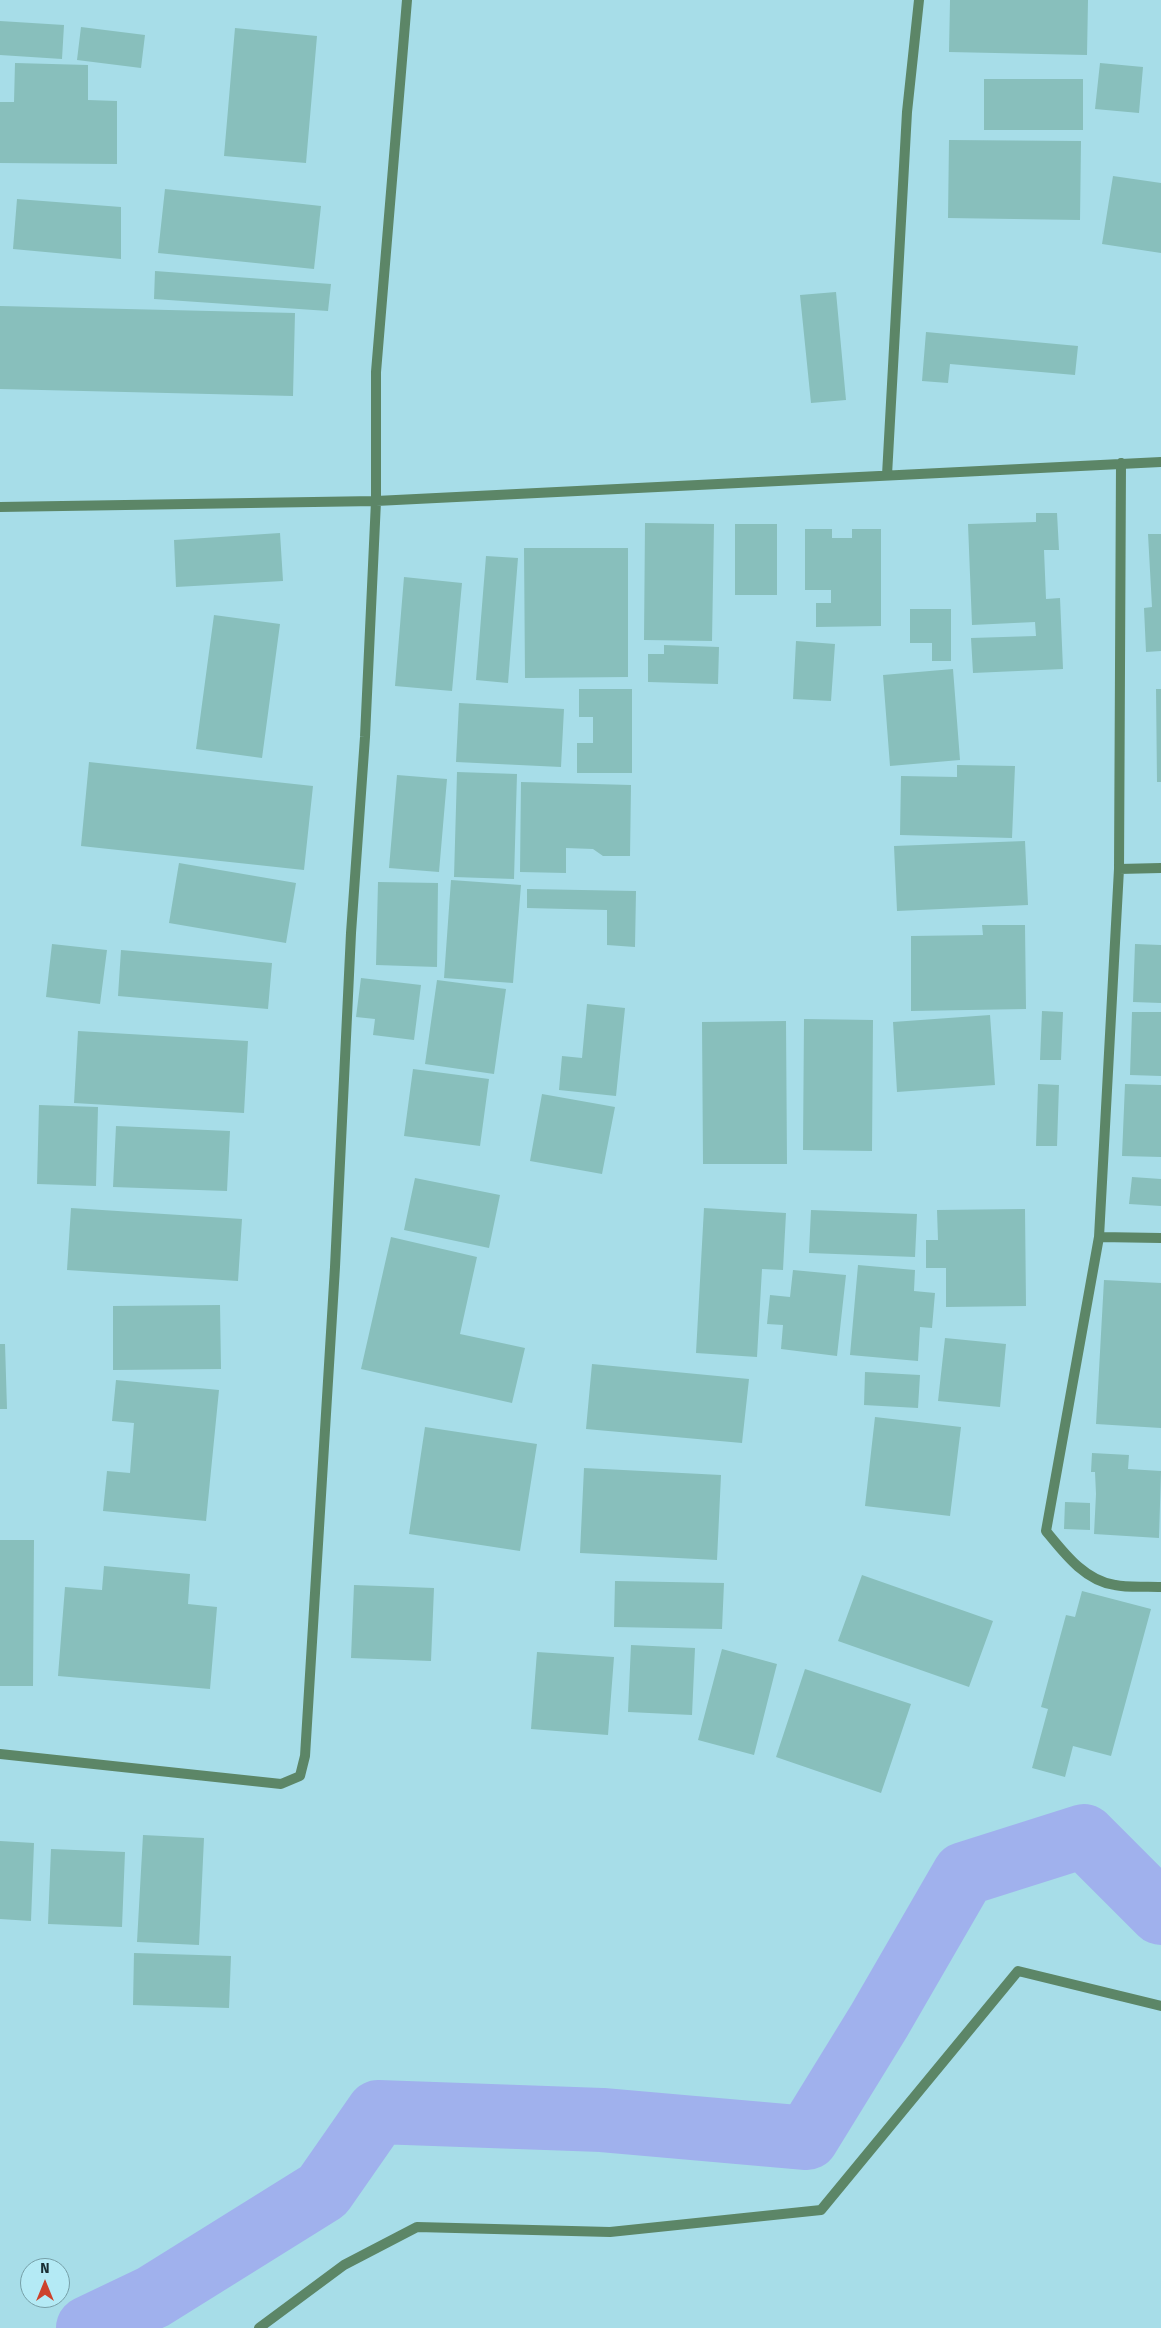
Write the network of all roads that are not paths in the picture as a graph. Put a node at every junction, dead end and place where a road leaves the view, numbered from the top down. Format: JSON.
{"nodes":[{"id":1,"x":406,"y":0,"type":"edge"},
{"id":2,"x":919,"y":0,"type":"edge"},
{"id":3,"x":1161,"y":462,"type":"edge"},
{"id":4,"x":1120,"y":463,"type":"junction"},
{"id":5,"x":887,"y":475,"type":"junction"},
{"id":6,"x":376,"y":502,"type":"junction"},
{"id":7,"x":0,"y":507,"type":"edge"},
{"id":8,"x":1161,"y":868,"type":"edge"},
{"id":9,"x":1119,"y":869,"type":"junction"},
{"id":10,"x":1099,"y":1237,"type":"junction"},
{"id":11,"x":1161,"y":1238,"type":"edge"},
{"id":12,"x":1161,"y":1587,"type":"edge"},
{"id":13,"x":0,"y":1754,"type":"edge"},
{"id":14,"x":1161,"y":2006,"type":"edge"},
{"id":15,"x":259,"y":2328,"type":"edge"}],
"edges":[{"from":1,"to":6,"type":"street"},
{"from":2,"to":5,"type":"street"},
{"from":3,"to":4,"type":"street"},
{"from":4,"to":5,"type":"street"},
{"from":4,"to":9,"type":"street"},
{"from":5,"to":6,"type":"street"},
{"from":6,"to":7,"type":"street"},
{"from":6,"to":13,"type":"street"},
{"from":8,"to":9,"type":"street"},
{"from":9,"to":10,"type":"street"},
{"from":10,"to":11,"type":"street"},
{"from":10,"to":12,"type":"street"},
{"from":14,"to":15,"type":"street"}]}
